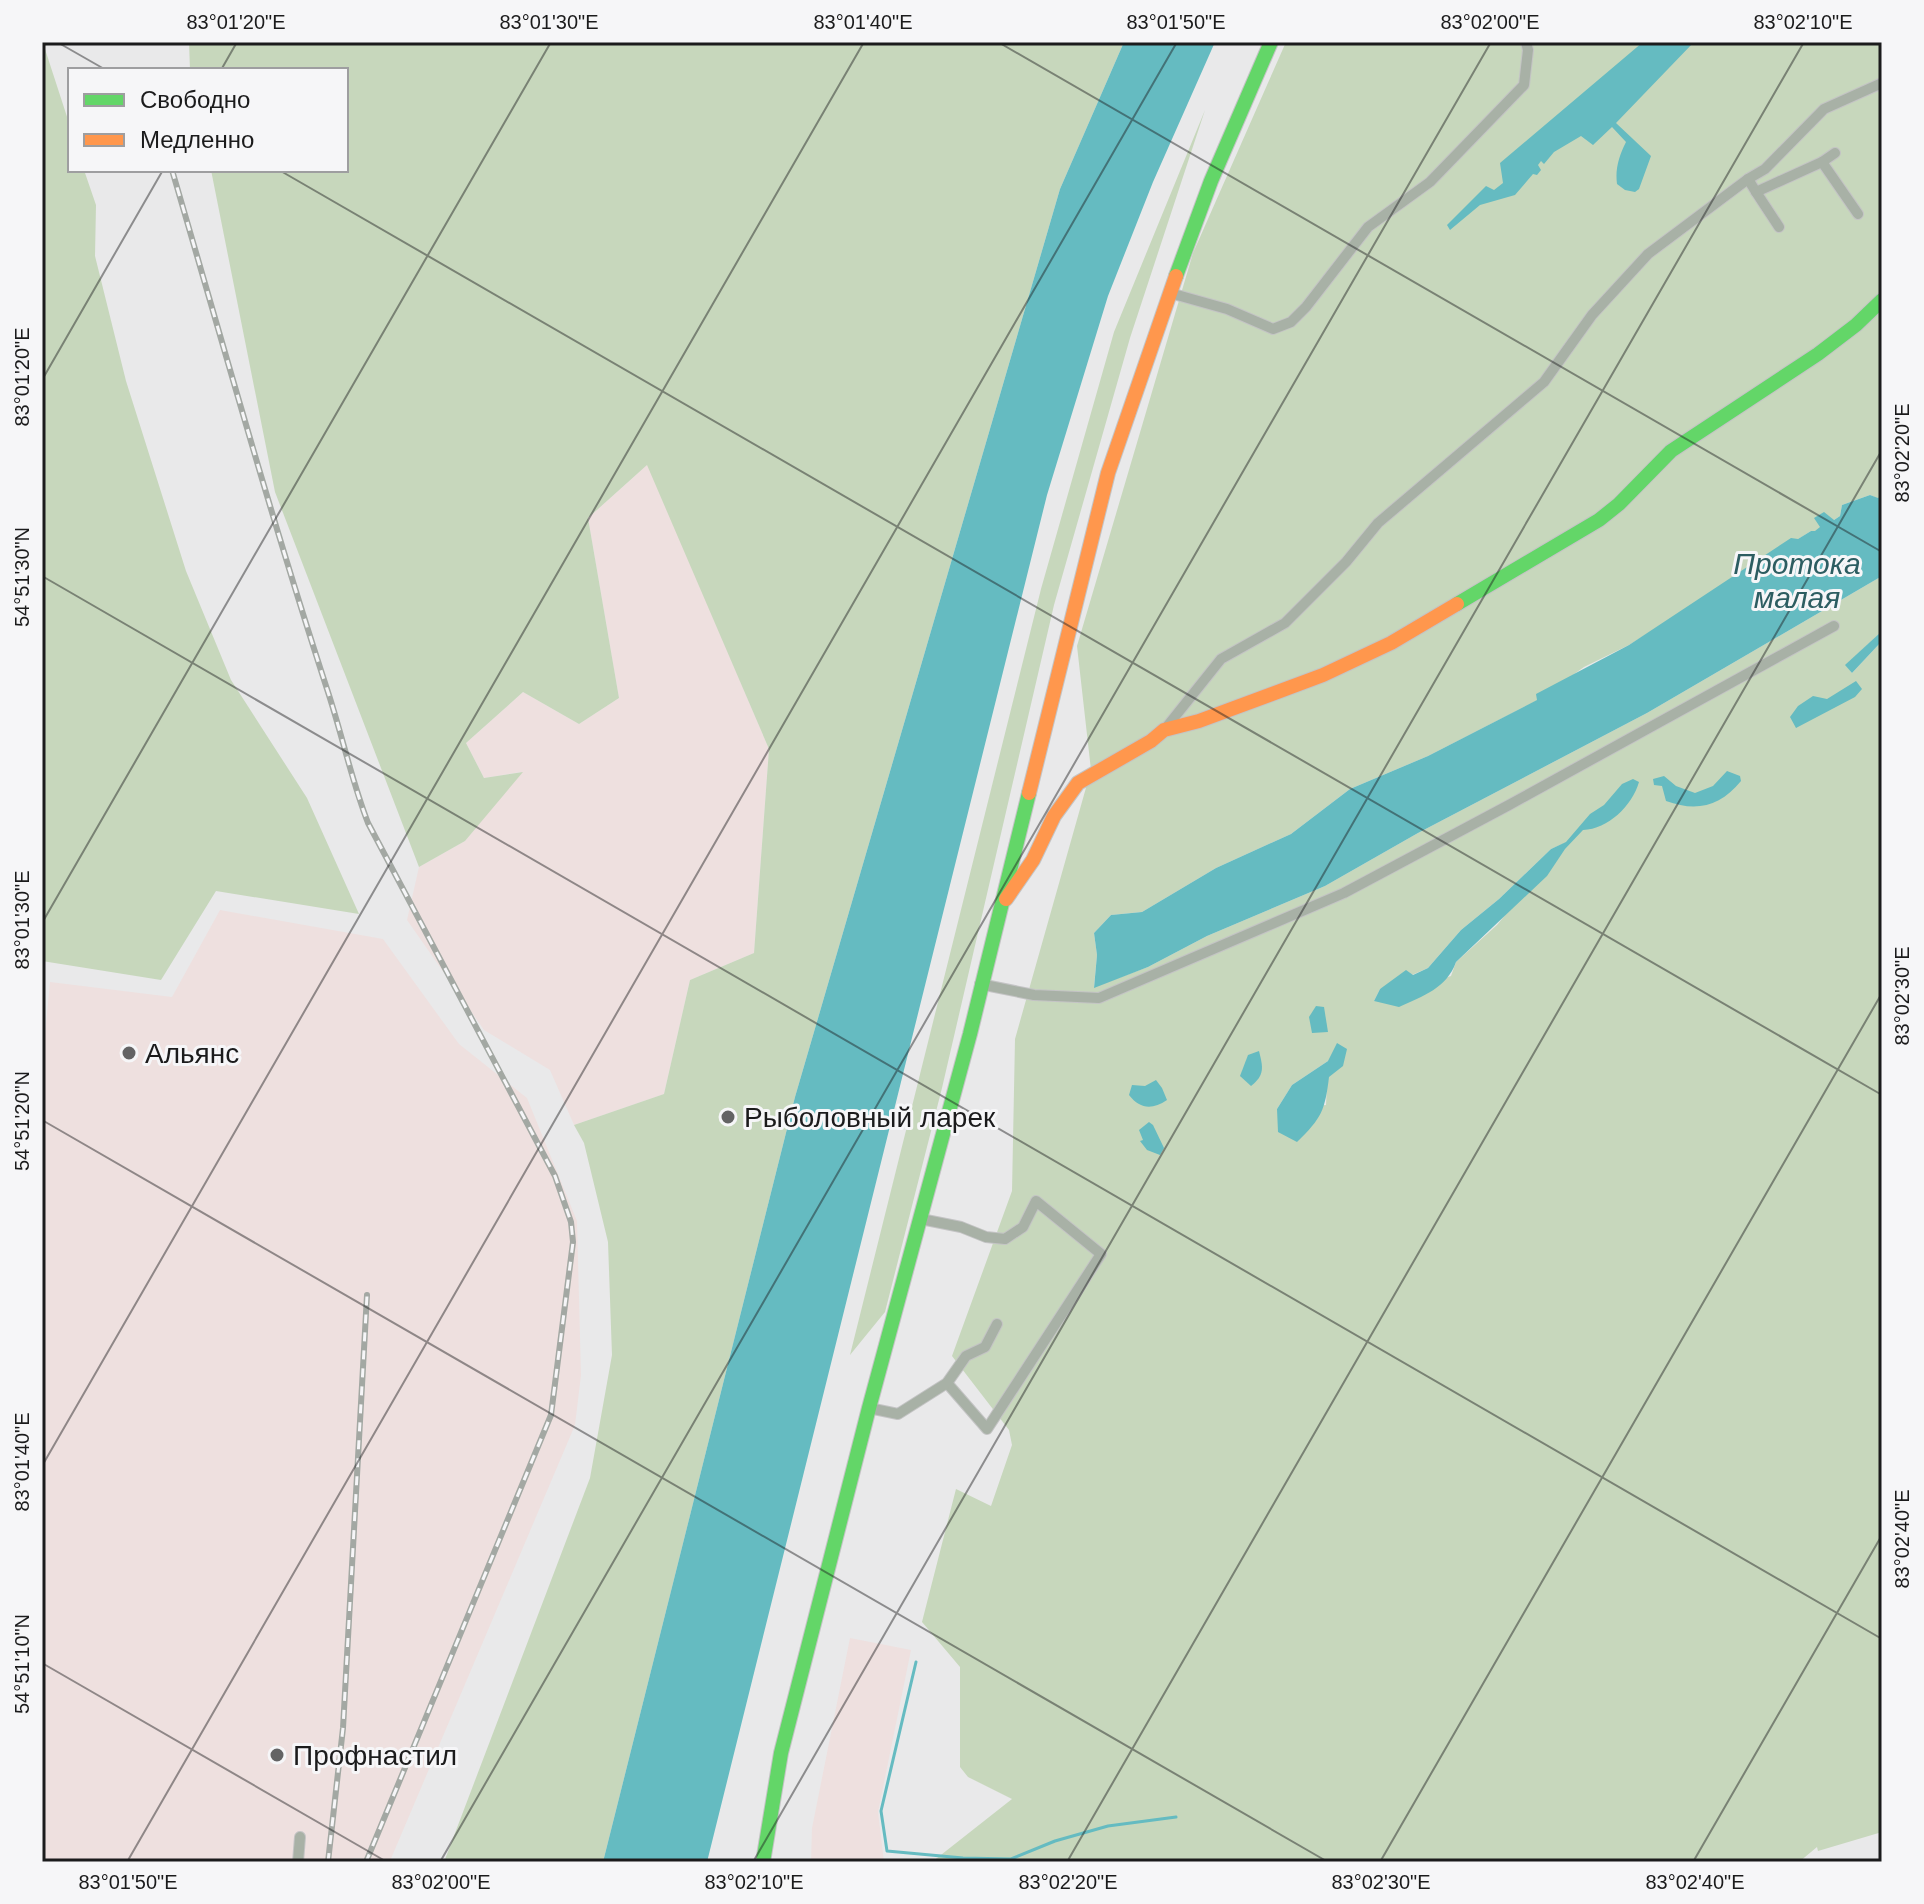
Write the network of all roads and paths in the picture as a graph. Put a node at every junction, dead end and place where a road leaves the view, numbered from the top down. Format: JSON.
{"nodes":[{"id":1,"x":1271,"y":42,"type":"edge"},
{"id":2,"x":1526,"y":42,"type":"edge"},
{"id":3,"x":1882,"y":83,"type":"edge"},
{"id":4,"x":1835,"y":153,"type":"dead end"},
{"id":5,"x":1822,"y":162,"type":"junction"},
{"id":6,"x":1748,"y":179,"type":"junction"},
{"id":7,"x":1756,"y":192,"type":"junction"},
{"id":8,"x":1858,"y":214,"type":"dead end"},
{"id":9,"x":1779,"y":227,"type":"dead end"},
{"id":10,"x":1170,"y":293,"type":"junction"},
{"id":11,"x":1882,"y":300,"type":"edge"},
{"id":12,"x":1834,"y":626,"type":"dead end"},
{"id":13,"x":1164,"y":730,"type":"junction"},
{"id":14,"x":1000,"y":909,"type":"junction"},
{"id":15,"x":980,"y":984,"type":"junction"},
{"id":16,"x":921,"y":1219,"type":"junction"},
{"id":17,"x":997,"y":1324,"type":"dead end"},
{"id":18,"x":947,"y":1383,"type":"junction"},
{"id":19,"x":869,"y":1408,"type":"junction"},
{"id":20,"x":300,"y":1837,"type":"dead end"},
{"id":21,"x":298,"y":1862,"type":"edge"},
{"id":22,"x":763,"y":1862,"type":"edge"}],
"edges":[{"from":1,"to":10,"type":"street"},
{"from":2,"to":10,"type":"street"},
{"from":3,"to":6,"type":"street"},
{"from":4,"to":5,"type":"street"},
{"from":5,"to":7,"type":"street"},
{"from":5,"to":8,"type":"street"},
{"from":6,"to":7,"type":"street"},
{"from":6,"to":13,"type":"street"},
{"from":7,"to":9,"type":"street"},
{"from":10,"to":14,"type":"street"},
{"from":11,"to":13,"type":"street"},
{"from":12,"to":15,"type":"street"},
{"from":13,"to":14,"type":"street"},
{"from":14,"to":15,"type":"street"},
{"from":15,"to":16,"type":"street"},
{"from":16,"to":18,"type":"street"},
{"from":16,"to":19,"type":"street"},
{"from":17,"to":18,"type":"street"},
{"from":18,"to":19,"type":"street"},
{"from":19,"to":22,"type":"street"},
{"from":20,"to":21,"type":"street"}]}
